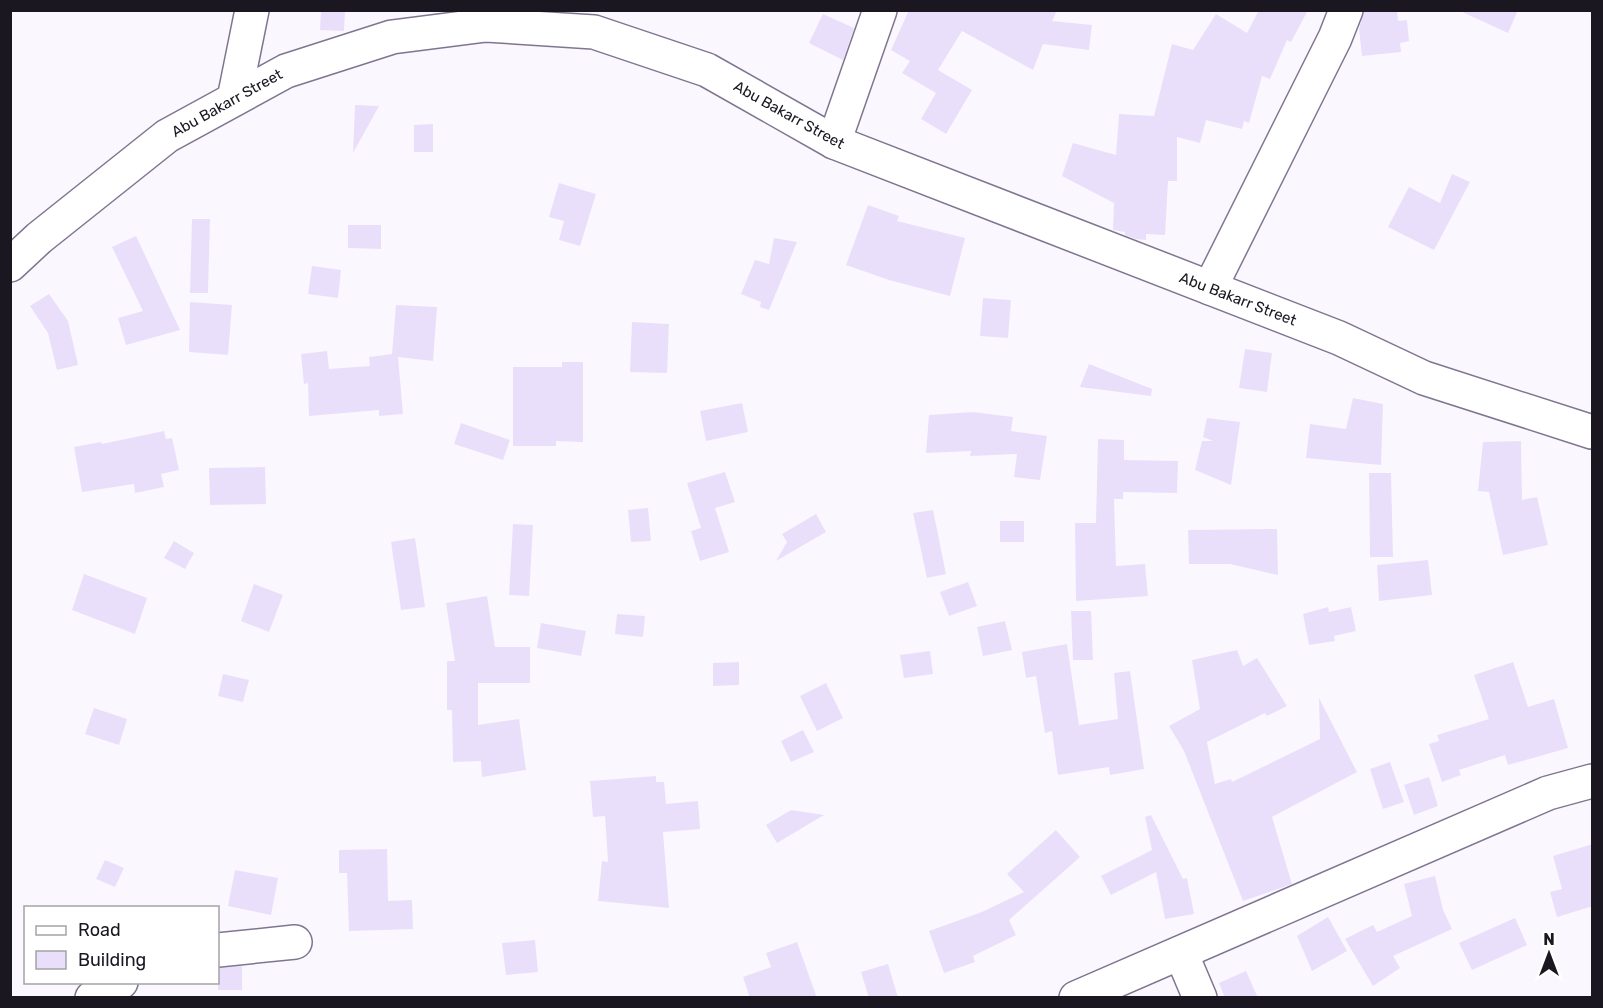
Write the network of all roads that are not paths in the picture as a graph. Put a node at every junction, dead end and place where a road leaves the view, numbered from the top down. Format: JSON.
{"nodes":[{"id":1,"x":252,"y":10,"type":"edge"},
{"id":2,"x":880,"y":10,"type":"edge"},
{"id":3,"x":1346,"y":10,"type":"edge"},
{"id":4,"x":234,"y":99,"type":"junction"},
{"id":5,"x":834,"y":142,"type":"junction"},
{"id":6,"x":10,"y":265,"type":"edge"},
{"id":7,"x":1210,"y":288,"type":"junction"},
{"id":8,"x":1593,"y":432,"type":"edge"},
{"id":9,"x":1593,"y":781,"type":"edge"},
{"id":10,"x":295,"y":942,"type":"dead end"},
{"id":11,"x":219,"y":950,"type":"edge"},
{"id":12,"x":1181,"y":953,"type":"junction"},
{"id":13,"x":118,"y":984,"type":"edge"},
{"id":14,"x":93,"y":998,"type":"edge"},
{"id":15,"x":1076,"y":998,"type":"edge"},
{"id":16,"x":1200,"y":998,"type":"edge"}],
"edges":[{"from":1,"to":4,"type":"street"},
{"from":2,"to":5,"type":"street"},
{"from":3,"to":7,"type":"street"},
{"from":4,"to":5,"type":"street","name":"Abu Bakarr Street"},
{"from":4,"to":6,"type":"street","name":"Abu Bakarr Street"},
{"from":5,"to":7,"type":"street","name":"Abu Bakarr Street"},
{"from":7,"to":8,"type":"street","name":"Abu Bakarr Street"},
{"from":9,"to":12,"type":"street"},
{"from":10,"to":11,"type":"street"},
{"from":12,"to":15,"type":"street"},
{"from":12,"to":16,"type":"street"},
{"from":13,"to":14,"type":"street"}]}
